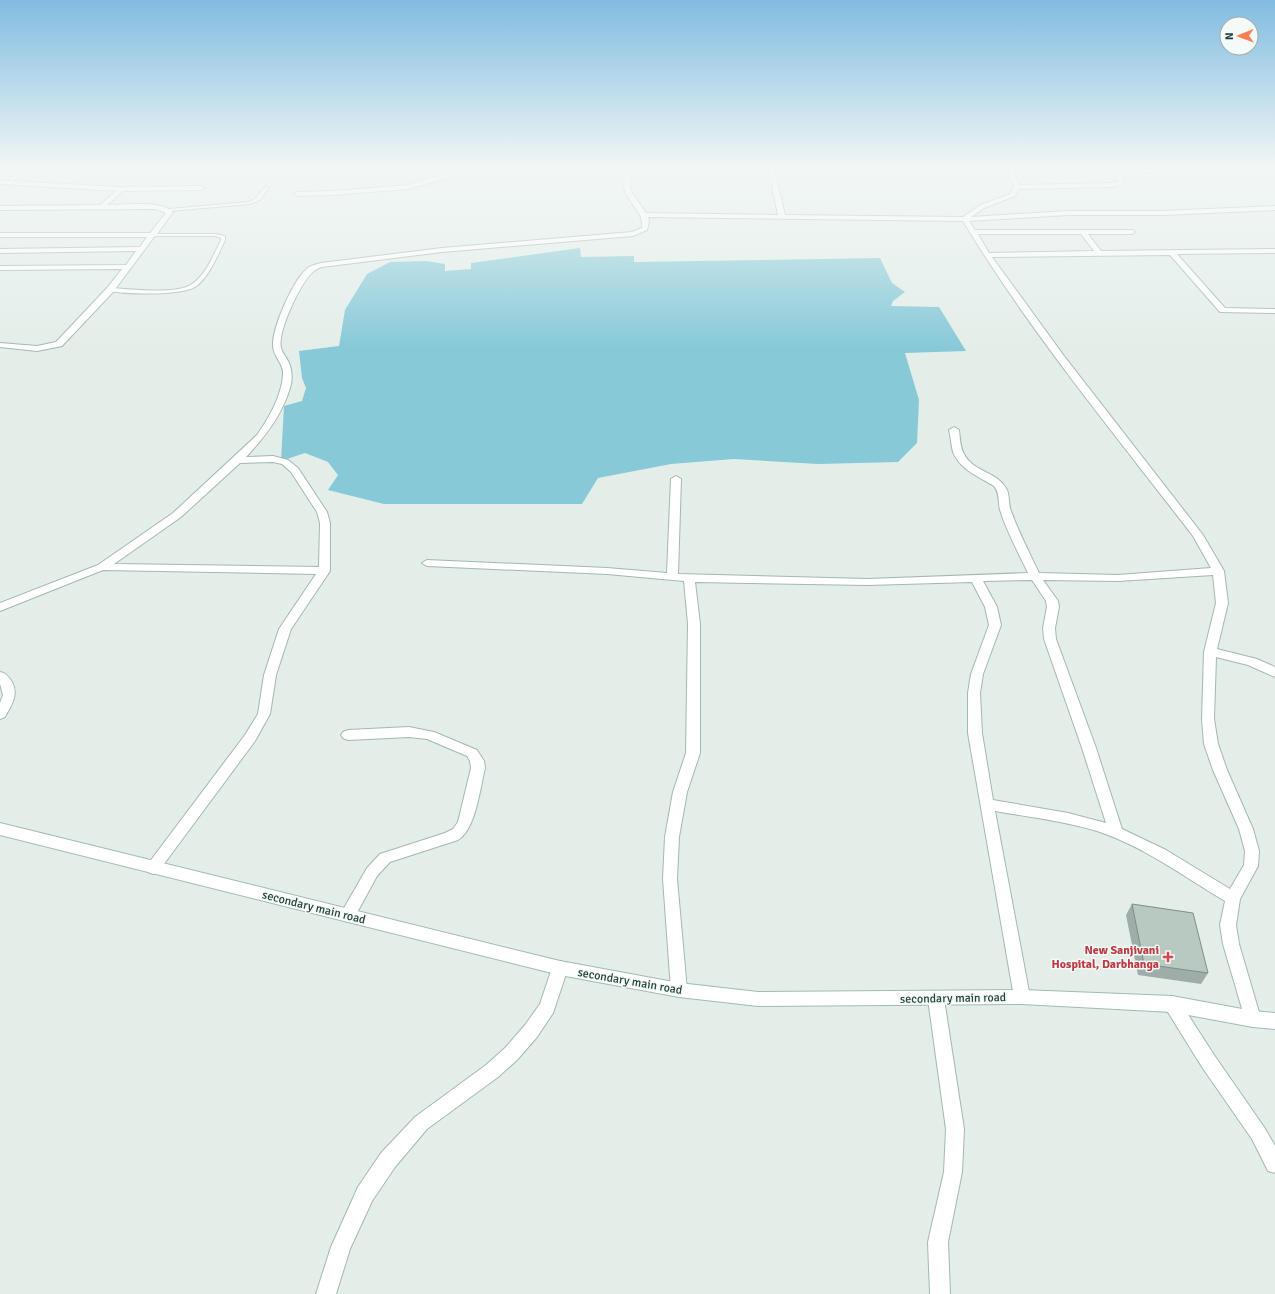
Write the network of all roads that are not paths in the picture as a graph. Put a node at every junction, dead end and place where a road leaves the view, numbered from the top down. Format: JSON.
{"nodes":[{"id":1,"x":159,"y":228,"type":"edge"},
{"id":2,"x":645,"y":228,"type":"edge"},
{"id":3,"x":971,"y":228,"type":"edge"},
{"id":4,"x":973,"y":232,"type":"junction"},
{"id":5,"x":1083,"y":232,"type":"junction"},
{"id":6,"x":1132,"y":232,"type":"dead end"},
{"id":7,"x":0,"y":235,"type":"edge"},
{"id":8,"x":154,"y":235,"type":"junction"},
{"id":9,"x":141,"y":248,"type":"junction"},
{"id":10,"x":0,"y":251,"type":"edge"},
{"id":11,"x":1275,"y":251,"type":"edge"},
{"id":12,"x":1172,"y":253,"type":"junction"},
{"id":13,"x":1099,"y":254,"type":"junction"},
{"id":14,"x":987,"y":255,"type":"junction"},
{"id":15,"x":126,"y":267,"type":"junction"},
{"id":16,"x":0,"y":268,"type":"edge"},
{"id":17,"x":110,"y":290,"type":"junction"},
{"id":18,"x":1275,"y":311,"type":"edge"},
{"id":19,"x":0,"y":345,"type":"edge"},
{"id":20,"x":954,"y":430,"type":"dead end"},
{"id":21,"x":237,"y":460,"type":"junction"},
{"id":22,"x":676,"y":479,"type":"dead end"},
{"id":23,"x":427,"y":563,"type":"dead end"},
{"id":24,"x":102,"y":567,"type":"junction"},
{"id":25,"x":324,"y":571,"type":"junction"},
{"id":26,"x":1218,"y":571,"type":"junction"},
{"id":27,"x":1036,"y":576,"type":"junction"},
{"id":28,"x":672,"y":577,"type":"junction"},
{"id":29,"x":689,"y":578,"type":"junction"},
{"id":30,"x":976,"y":579,"type":"junction"},
{"id":31,"x":0,"y":607,"type":"edge"},
{"id":32,"x":1210,"y":652,"type":"junction"},
{"id":33,"x":1275,"y":673,"type":"edge"},
{"id":34,"x":0,"y":676,"type":"edge"},
{"id":35,"x":0,"y":714,"type":"edge"},
{"id":36,"x":348,"y":735,"type":"dead end"},
{"id":37,"x":987,"y":804,"type":"junction"},
{"id":38,"x":0,"y":829,"type":"edge"},
{"id":39,"x":1116,"y":832,"type":"junction"},
{"id":40,"x":153,"y":868,"type":"junction"},
{"id":41,"x":1233,"y":898,"type":"junction"},
{"id":42,"x":348,"y":915,"type":"junction"},
{"id":43,"x":560,"y":968,"type":"junction"},
{"id":44,"x":678,"y":990,"type":"junction"},
{"id":45,"x":1022,"y":997,"type":"junction"},
{"id":46,"x":936,"y":999,"type":"junction"},
{"id":47,"x":1172,"y":1004,"type":"junction"},
{"id":48,"x":1252,"y":1019,"type":"junction"},
{"id":49,"x":1275,"y":1021,"type":"edge"},
{"id":50,"x":1275,"y":1164,"type":"edge"},
{"id":51,"x":326,"y":1294,"type":"edge"},
{"id":52,"x":940,"y":1294,"type":"edge"}],
"edges":[{"from":1,"to":8,"type":"street"},
{"from":2,"to":21,"type":"street"},
{"from":3,"to":4,"type":"street"},
{"from":4,"to":5,"type":"street"},
{"from":4,"to":14,"type":"street"},
{"from":5,"to":6,"type":"street"},
{"from":5,"to":13,"type":"street"},
{"from":7,"to":8,"type":"street"},
{"from":8,"to":9,"type":"street"},
{"from":8,"to":17,"type":"lane"},
{"from":9,"to":10,"type":"street"},
{"from":9,"to":15,"type":"street"},
{"from":11,"to":12,"type":"street"},
{"from":12,"to":13,"type":"street"},
{"from":12,"to":18,"type":"street"},
{"from":13,"to":14,"type":"street"},
{"from":14,"to":26,"type":"street"},
{"from":15,"to":16,"type":"street"},
{"from":15,"to":17,"type":"street"},
{"from":17,"to":19,"type":"street"},
{"from":20,"to":27,"type":"street"},
{"from":21,"to":24,"type":"street"},
{"from":21,"to":25,"type":"street"},
{"from":22,"to":28,"type":"street"},
{"from":23,"to":28,"type":"street"},
{"from":24,"to":25,"type":"street"},
{"from":24,"to":31,"type":"street"},
{"from":25,"to":40,"type":"street"},
{"from":26,"to":27,"type":"street"},
{"from":26,"to":32,"type":"street"},
{"from":27,"to":30,"type":"street"},
{"from":27,"to":39,"type":"street"},
{"from":28,"to":29,"type":"street"},
{"from":29,"to":30,"type":"street"},
{"from":29,"to":44,"type":"street"},
{"from":30,"to":37,"type":"street"},
{"from":32,"to":33,"type":"street"},
{"from":32,"to":41,"type":"street"},
{"from":34,"to":35,"type":"street"},
{"from":36,"to":42,"type":"street"},
{"from":37,"to":39,"type":"street"},
{"from":37,"to":45,"type":"street"},
{"from":38,"to":40,"type":"street","name":"secondary main road"},
{"from":39,"to":41,"type":"street"},
{"from":40,"to":42,"type":"street","name":"secondary main road"},
{"from":41,"to":48,"type":"street"},
{"from":42,"to":43,"type":"street","name":"secondary main road"},
{"from":43,"to":44,"type":"street","name":"secondary main road"},
{"from":43,"to":51,"type":"street"},
{"from":44,"to":46,"type":"street","name":"secondary main road"},
{"from":45,"to":46,"type":"street","name":"secondary main road"},
{"from":45,"to":47,"type":"street","name":"secondary main road"},
{"from":46,"to":52,"type":"street"},
{"from":47,"to":48,"type":"street","name":"secondary main road"},
{"from":47,"to":50,"type":"street"},
{"from":48,"to":49,"type":"street","name":"secondary main road"}]}
